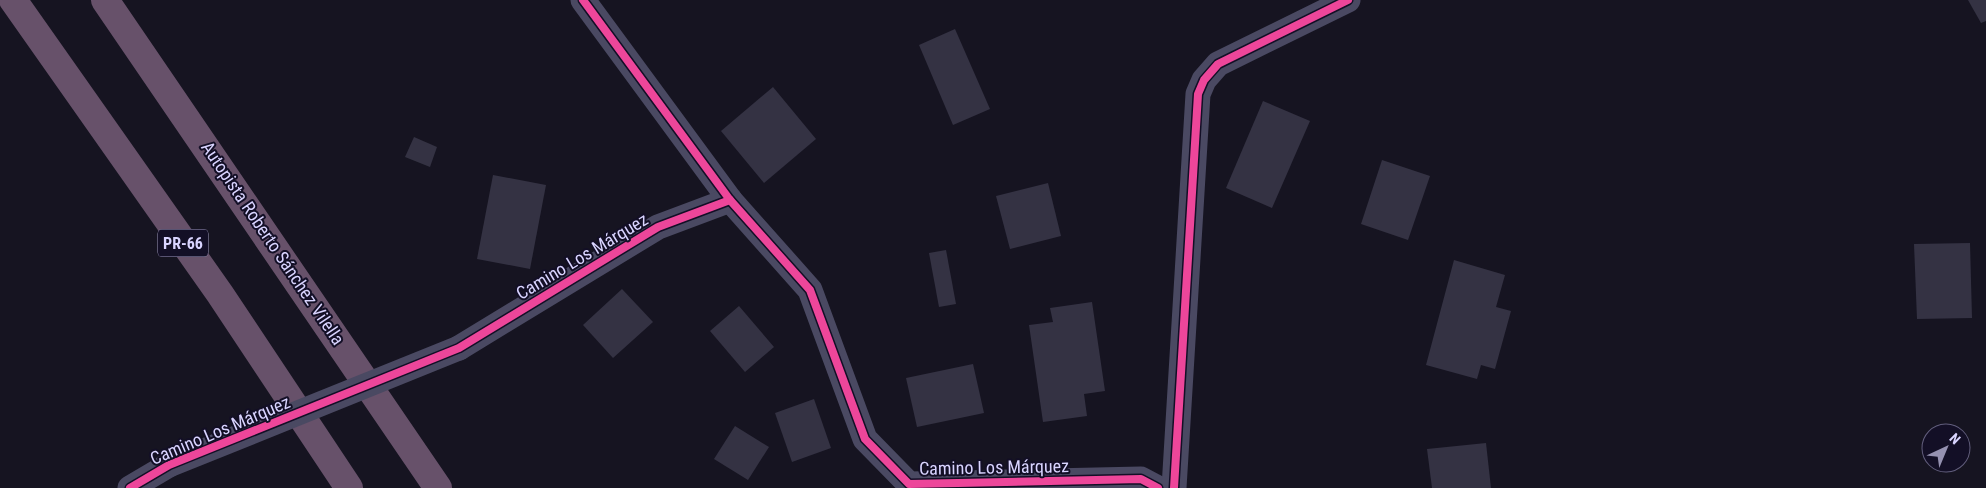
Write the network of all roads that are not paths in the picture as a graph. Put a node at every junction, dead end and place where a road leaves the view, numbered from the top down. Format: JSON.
{"nodes":[{"id":1,"x":13,"y":0,"type":"edge"},
{"id":2,"x":105,"y":0,"type":"edge"},
{"id":3,"x":583,"y":0,"type":"edge"},
{"id":4,"x":1348,"y":0,"type":"edge"},
{"id":5,"x":730,"y":200,"type":"junction"},
{"id":6,"x":908,"y":486,"type":"edge"},
{"id":7,"x":133,"y":487,"type":"edge"},
{"id":8,"x":349,"y":488,"type":"edge"},
{"id":9,"x":438,"y":488,"type":"edge"},
{"id":10,"x":1158,"y":488,"type":"edge"},
{"id":11,"x":1174,"y":488,"type":"edge"}],
"edges":[{"from":1,"to":8,"type":"highway","number":"PR-66"},
{"from":2,"to":9,"type":"highway","name":"Autopista Roberto Sánchez Vilella"},
{"from":3,"to":5,"type":"street"},
{"from":4,"to":11,"type":"street"},
{"from":5,"to":6,"type":"street","name":"Camino Los Márquez"},
{"from":5,"to":7,"type":"street","name":"Camino Los Márquez","bridge":true},
{"from":6,"to":10,"type":"street","name":"Camino Los Márquez"}]}
